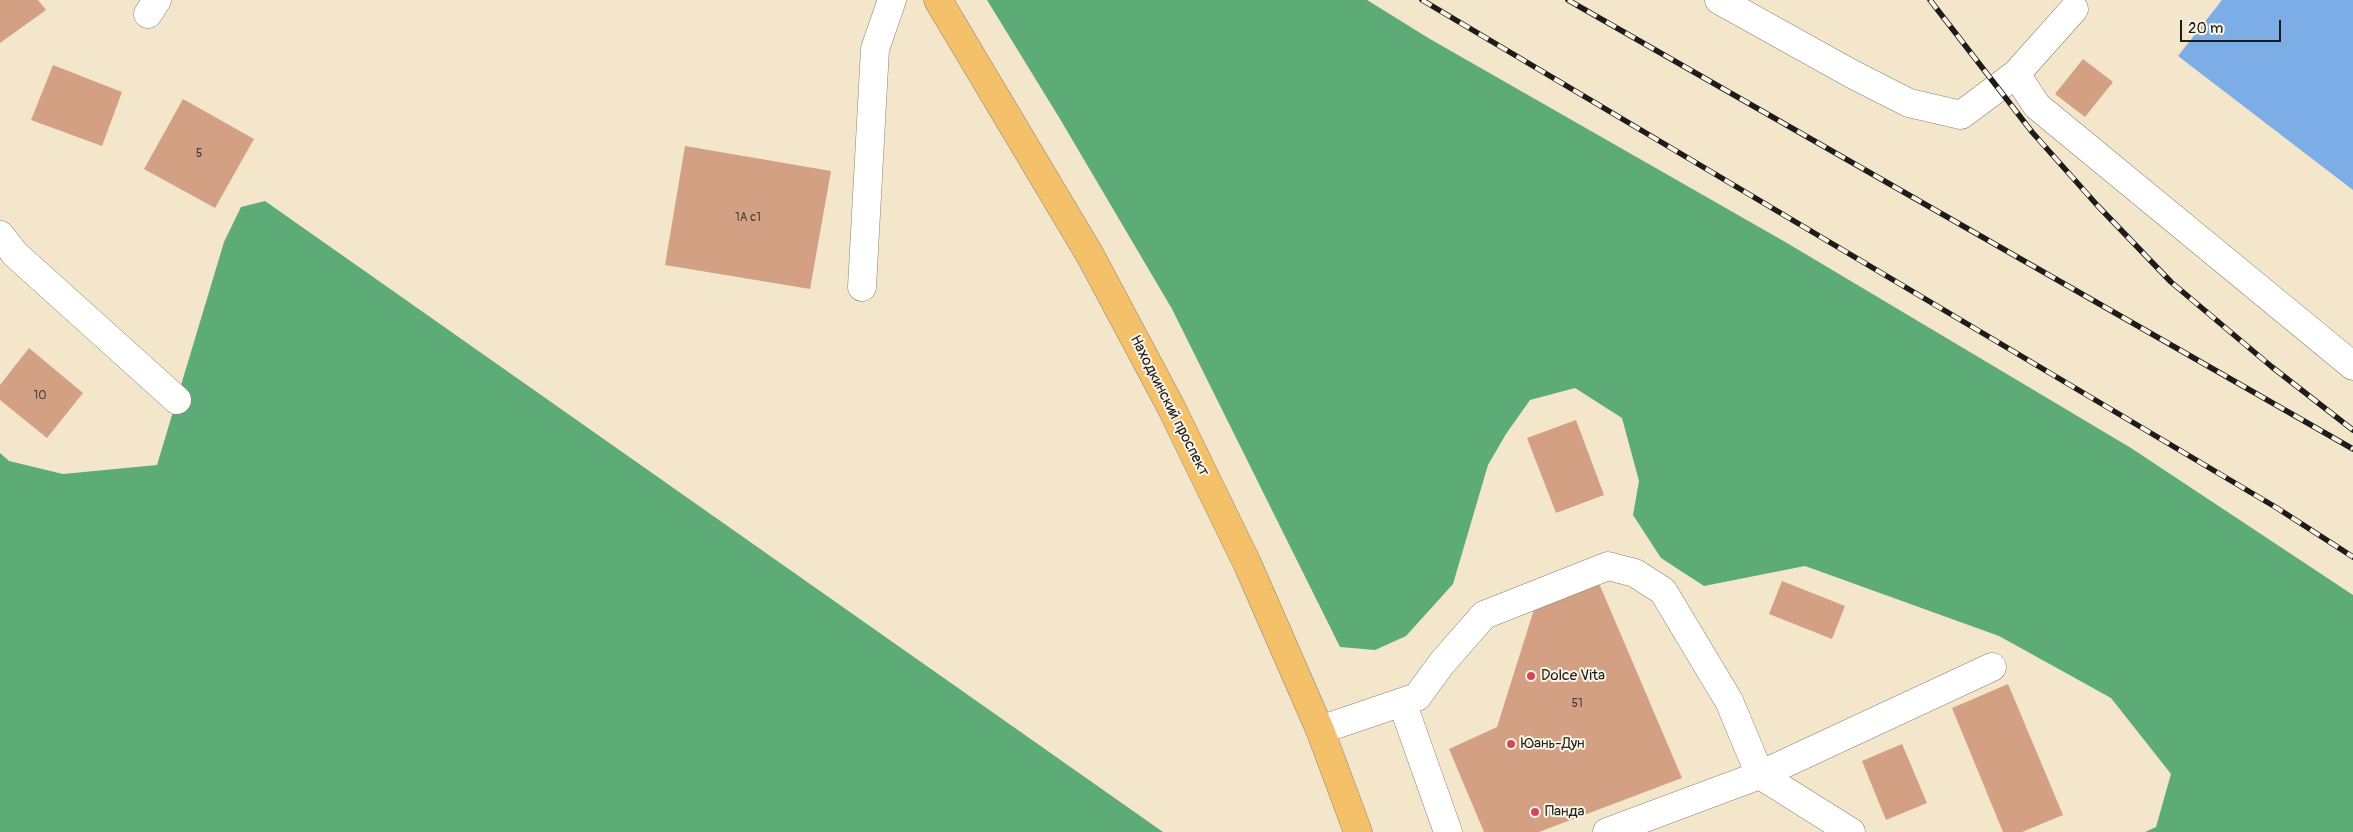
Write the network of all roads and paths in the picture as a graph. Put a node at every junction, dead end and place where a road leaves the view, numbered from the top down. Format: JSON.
{"nodes":[{"id":1,"x":892,"y":0,"type":"edge"},
{"id":2,"x":938,"y":0,"type":"edge"},
{"id":3,"x":1719,"y":0,"type":"edge"},
{"id":4,"x":2074,"y":9,"type":"dead end"},
{"id":5,"x":2016,"y":74,"type":"junction"},
{"id":6,"x":0,"y":235,"type":"edge"},
{"id":7,"x":862,"y":287,"type":"dead end"},
{"id":8,"x":2353,"y":366,"type":"edge"},
{"id":9,"x":177,"y":400,"type":"dead end"},
{"id":10,"x":1992,"y":667,"type":"dead end"},
{"id":11,"x":1402,"y":702,"type":"junction"},
{"id":12,"x":1320,"y":730,"type":"junction"},
{"id":13,"x":1760,"y":776,"type":"junction"},
{"id":14,"x":1358,"y":832,"type":"edge"},
{"id":15,"x":1448,"y":832,"type":"edge"},
{"id":16,"x":1607,"y":832,"type":"edge"},
{"id":17,"x":1851,"y":832,"type":"edge"}],
"edges":[{"from":1,"to":7,"type":"street"},
{"from":2,"to":12,"type":"main road","name":"Находкинский проспект"},
{"from":3,"to":5,"type":"street"},
{"from":4,"to":5,"type":"street"},
{"from":5,"to":8,"type":"street"},
{"from":6,"to":9,"type":"street"},
{"from":10,"to":13,"type":"street"},
{"from":11,"to":12,"type":"street"},
{"from":11,"to":13,"type":"street"},
{"from":11,"to":15,"type":"street"},
{"from":12,"to":14,"type":"main road","name":"Находкинский проспект"},
{"from":13,"to":16,"type":"street"},
{"from":13,"to":17,"type":"street"}]}
